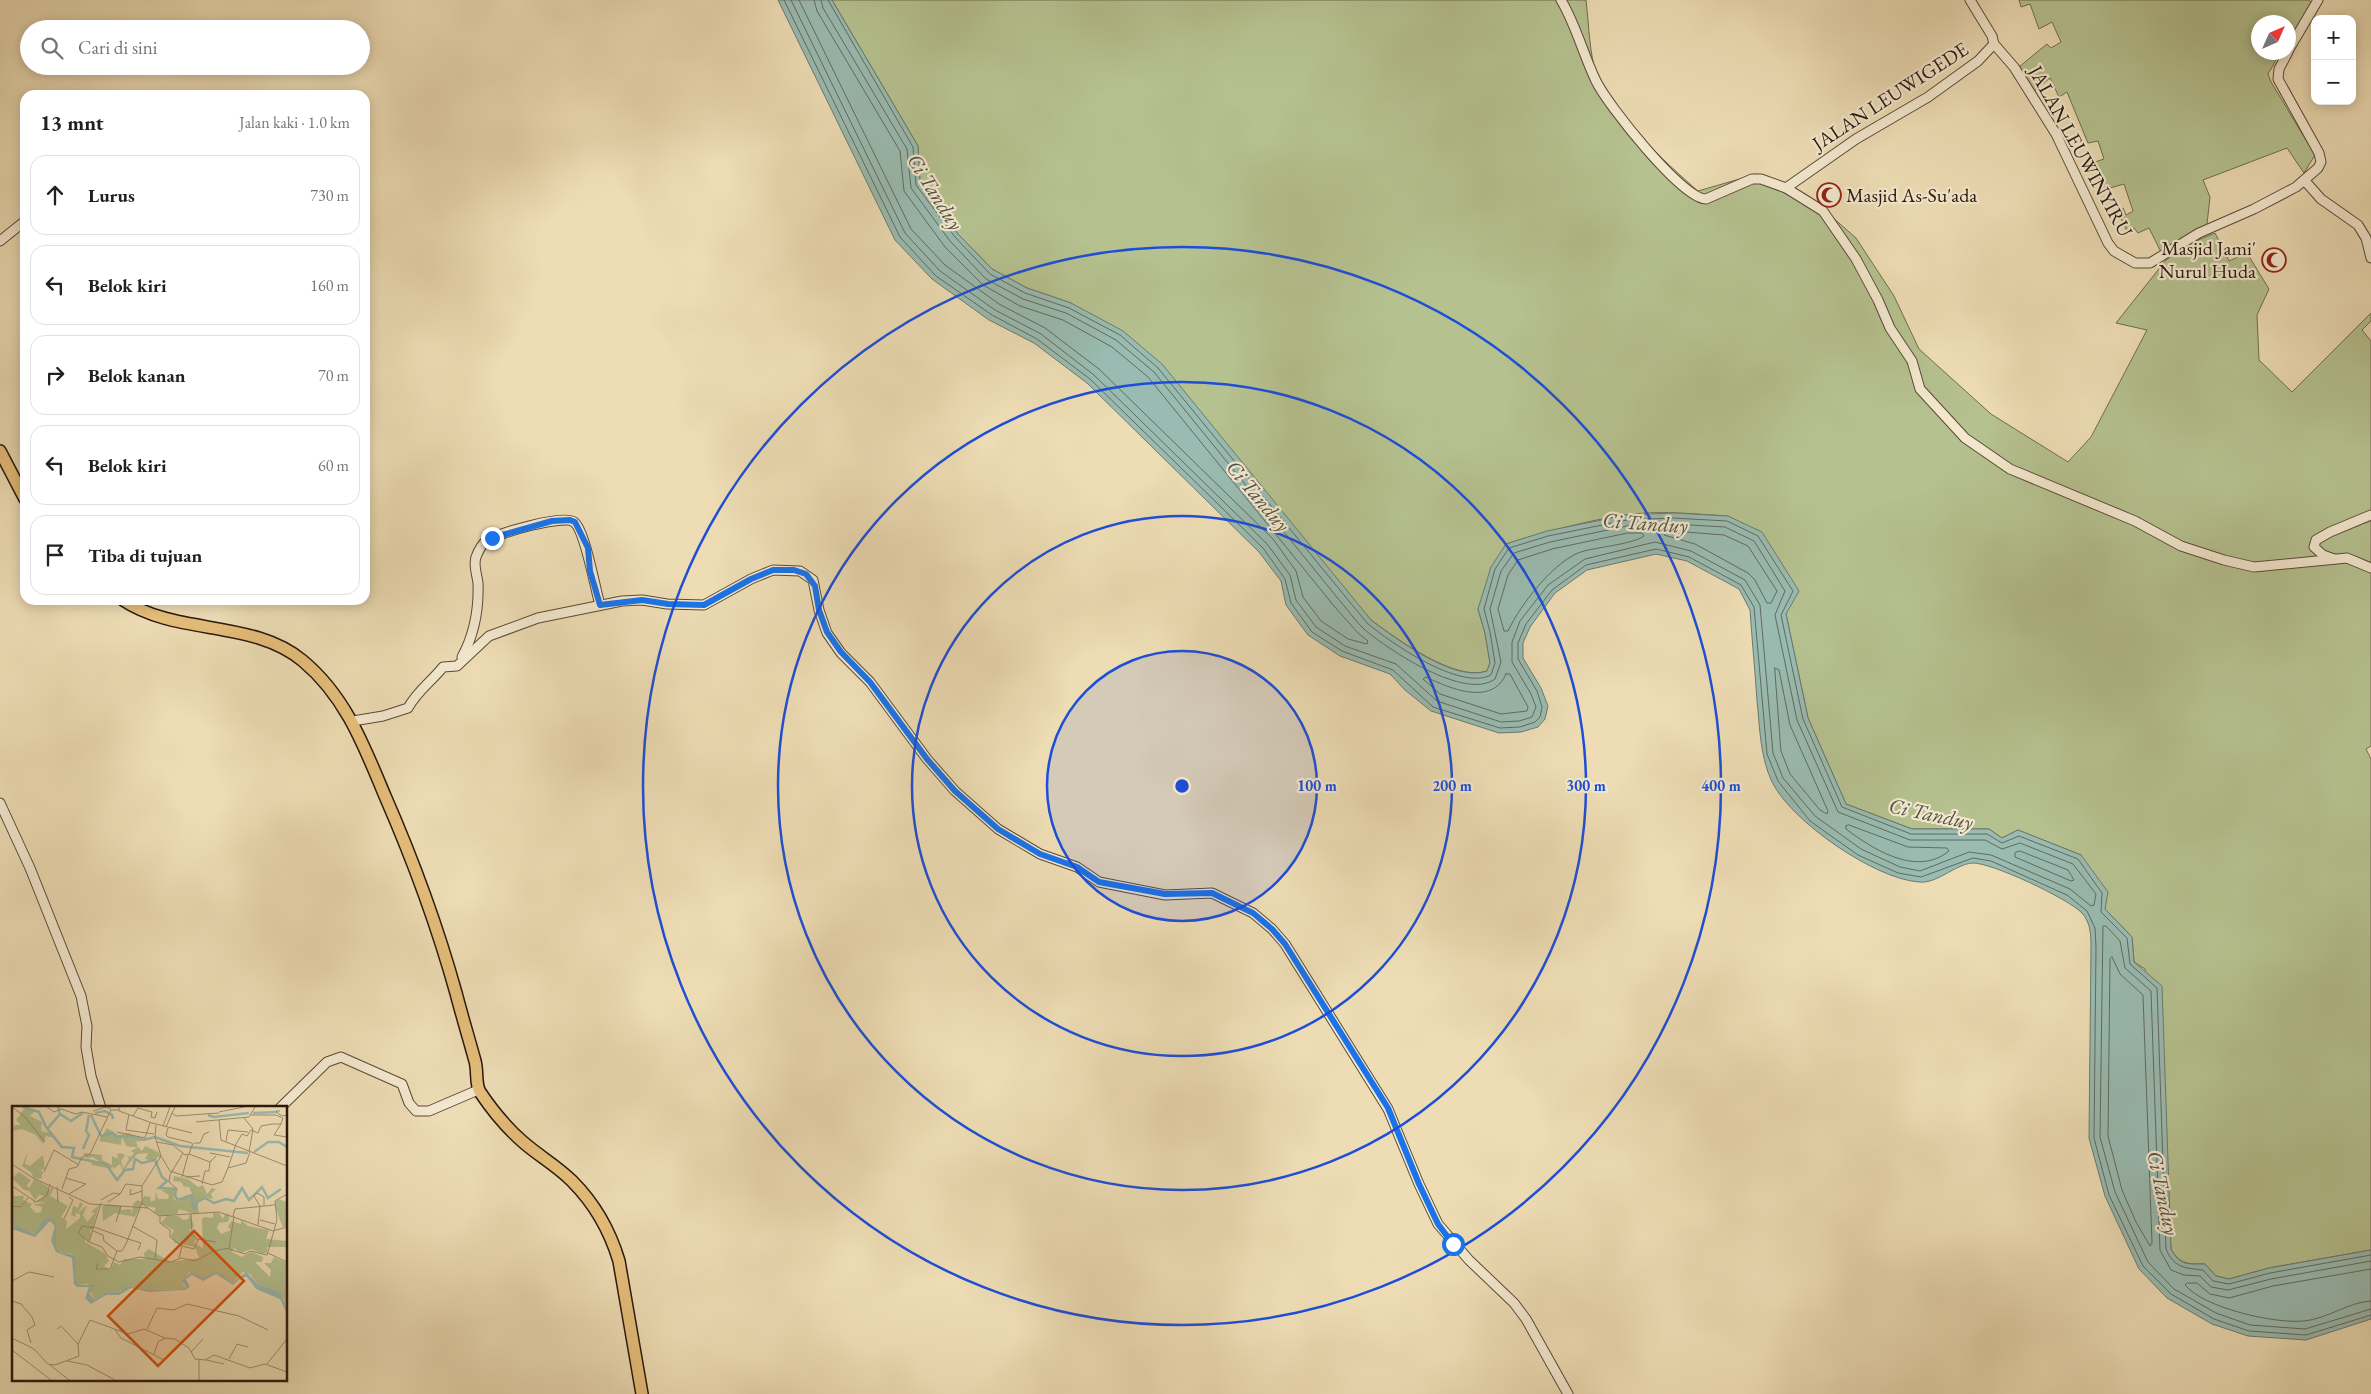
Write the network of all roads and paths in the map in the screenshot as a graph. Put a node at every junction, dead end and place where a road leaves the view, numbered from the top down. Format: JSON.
{"nodes":[{"id":1,"x":1561,"y":0,"type":"edge"},
{"id":2,"x":1970,"y":0,"type":"edge"},
{"id":3,"x":2318,"y":0,"type":"edge"},
{"id":4,"x":2296,"y":38,"type":"edge"},
{"id":5,"x":1994,"y":44,"type":"junction"},
{"id":6,"x":2284,"y":60,"type":"edge"},
{"id":7,"x":2305,"y":180,"type":"junction"},
{"id":8,"x":1786,"y":188,"type":"junction"},
{"id":9,"x":20,"y":224,"type":"edge"},
{"id":10,"x":0,"y":241,"type":"edge"},
{"id":11,"x":2371,"y":258,"type":"edge"},
{"id":12,"x":0,"y":451,"type":"edge"},
{"id":13,"x":20,"y":490,"type":"edge"},
{"id":14,"x":2371,"y":515,"type":"edge"},
{"id":15,"x":2335,"y":560,"type":"junction"},
{"id":16,"x":2371,"y":568,"type":"edge"},
{"id":17,"x":133,"y":605,"type":"edge"},
{"id":18,"x":600,"y":605,"type":"junction"},
{"id":19,"x":457,"y":666,"type":"junction"},
{"id":20,"x":353,"y":721,"type":"junction"},
{"id":21,"x":0,"y":803,"type":"edge"},
{"id":22,"x":478,"y":1090,"type":"junction"},
{"id":23,"x":100,"y":1106,"type":"edge"},
{"id":24,"x":282,"y":1106,"type":"edge"},
{"id":25,"x":642,"y":1394,"type":"edge"},
{"id":26,"x":1568,"y":1394,"type":"edge"}],
"edges":[{"from":1,"to":8,"type":"street"},
{"from":2,"to":5,"type":"street","name":"JALAN LEUWIGEDE"},
{"from":3,"to":4,"type":"street","name":"JALAN LEUWINYIRU"},
{"from":5,"to":7,"type":"street","name":"JALAN LEUWINYIRU"},
{"from":5,"to":8,"type":"street","name":"JALAN LEUWIGEDE"},
{"from":6,"to":7,"type":"street","name":"JALAN LEUWINYIRU"},
{"from":7,"to":11,"type":"street"},
{"from":8,"to":15,"type":"street"},
{"from":9,"to":10,"type":"street"},
{"from":12,"to":13,"type":"main road"},
{"from":14,"to":15,"type":"street"},
{"from":15,"to":16,"type":"street"},
{"from":17,"to":20,"type":"main road"},
{"from":18,"to":19,"type":"street"},
{"from":18,"to":19,"type":"street"},
{"from":18,"to":26,"type":"street"},
{"from":19,"to":20,"type":"street"},
{"from":20,"to":22,"type":"main road"},
{"from":21,"to":23,"type":"street"},
{"from":22,"to":24,"type":"street"},
{"from":22,"to":25,"type":"main road"}]}
